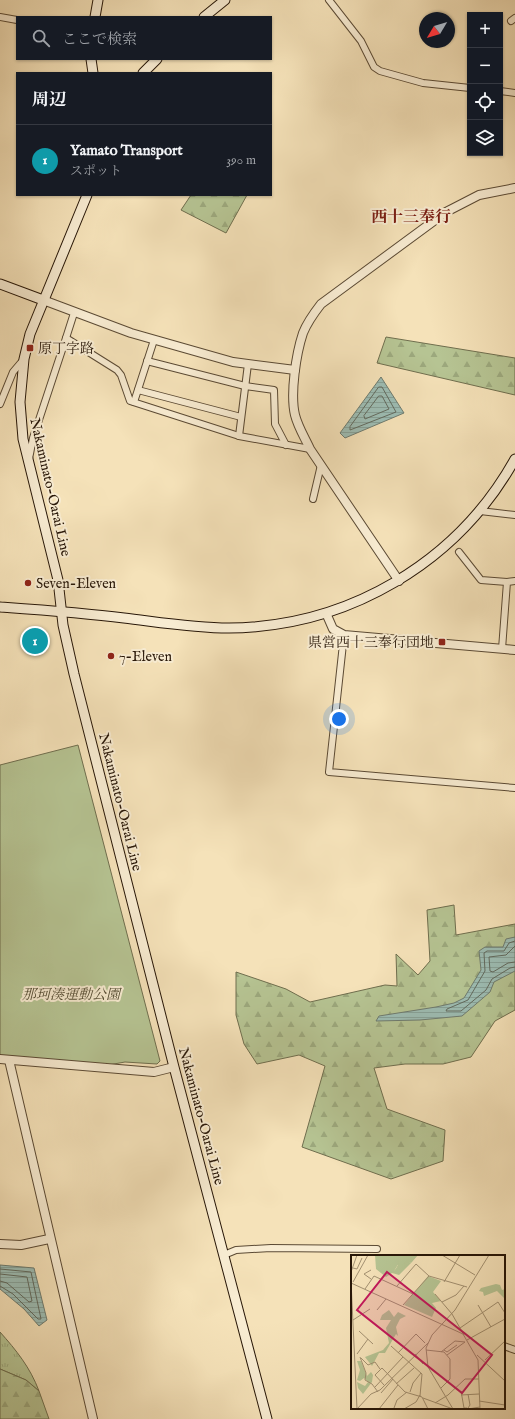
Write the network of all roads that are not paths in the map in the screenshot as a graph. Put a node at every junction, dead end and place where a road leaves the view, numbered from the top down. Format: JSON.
{"nodes":[{"id":1,"x":98,"y":0,"type":"edge"},
{"id":2,"x":225,"y":0,"type":"edge"},
{"id":3,"x":329,"y":0,"type":"edge"},
{"id":4,"x":0,"y":16,"type":"edge"},
{"id":5,"x":95,"y":16,"type":"edge"},
{"id":6,"x":205,"y":16,"type":"edge"},
{"id":7,"x":16,"y":20,"type":"edge"},
{"id":8,"x":91,"y":60,"type":"edge"},
{"id":9,"x":156,"y":60,"type":"edge"},
{"id":10,"x":93,"y":72,"type":"edge"},
{"id":11,"x":144,"y":72,"type":"edge"},
{"id":12,"x":467,"y":88,"type":"edge"},
{"id":13,"x":503,"y":91,"type":"edge"},
{"id":14,"x":515,"y":93,"type":"edge"},
{"id":15,"x":515,"y":188,"type":"edge"},
{"id":16,"x":87,"y":196,"type":"edge"},
{"id":17,"x":0,"y":284,"type":"edge"},
{"id":18,"x":43,"y":300,"type":"junction"},
{"id":19,"x":74,"y":313,"type":"junction"},
{"id":20,"x":66,"y":338,"type":"junction"},
{"id":21,"x":154,"y":340,"type":"junction"},
{"id":22,"x":24,"y":359,"type":"junction"},
{"id":23,"x":147,"y":361,"type":"junction"},
{"id":24,"x":248,"y":364,"type":"junction"},
{"id":25,"x":295,"y":370,"type":"junction"},
{"id":26,"x":245,"y":386,"type":"junction"},
{"id":27,"x":138,"y":390,"type":"junction"},
{"id":28,"x":134,"y":402,"type":"junction"},
{"id":29,"x":0,"y":404,"type":"edge"},
{"id":30,"x":241,"y":417,"type":"junction"},
{"id":31,"x":239,"y":436,"type":"junction"},
{"id":32,"x":286,"y":445,"type":"junction"},
{"id":33,"x":310,"y":449,"type":"junction"},
{"id":34,"x":515,"y":459,"type":"edge"},
{"id":35,"x":28,"y":463,"type":"junction"},
{"id":36,"x":321,"y":465,"type":"junction"},
{"id":37,"x":313,"y":499,"type":"dead end"},
{"id":38,"x":480,"y":511,"type":"junction"},
{"id":39,"x":515,"y":515,"type":"edge"},
{"id":40,"x":459,"y":552,"type":"dead end"},
{"id":41,"x":399,"y":581,"type":"junction"},
{"id":42,"x":515,"y":581,"type":"edge"},
{"id":43,"x":507,"y":582,"type":"junction"},
{"id":44,"x":0,"y":606,"type":"edge"},
{"id":45,"x":62,"y":612,"type":"junction"},
{"id":46,"x":326,"y":614,"type":"junction"},
{"id":47,"x":344,"y":635,"type":"junction"},
{"id":48,"x":502,"y":649,"type":"junction"},
{"id":49,"x":515,"y":650,"type":"edge"},
{"id":50,"x":515,"y":788,"type":"edge"},
{"id":51,"x":4,"y":1059,"type":"edge"},
{"id":52,"x":174,"y":1067,"type":"junction"},
{"id":53,"x":50,"y":1239,"type":"junction"},
{"id":54,"x":0,"y":1244,"type":"edge"},
{"id":55,"x":376,"y":1249,"type":"dead end"},
{"id":56,"x":224,"y":1255,"type":"junction"},
{"id":57,"x":505,"y":1346,"type":"edge"},
{"id":58,"x":515,"y":1350,"type":"edge"},
{"id":59,"x":92,"y":1419,"type":"edge"},
{"id":60,"x":267,"y":1419,"type":"edge"}],
"edges":[{"from":1,"to":5,"type":"main road"},
{"from":2,"to":6,"type":"main road"},
{"from":3,"to":12,"type":"street"},
{"from":4,"to":7,"type":"street"},
{"from":8,"to":10,"type":"main road"},
{"from":9,"to":11,"type":"main road"},
{"from":13,"to":14,"type":"street"},
{"from":15,"to":25,"type":"street"},
{"from":16,"to":18,"type":"main road","name":"Nakaminato-Oarai Line"},
{"from":17,"to":18,"type":"main road"},
{"from":18,"to":19,"type":"street"},
{"from":18,"to":22,"type":"main road","name":"Nakaminato-Oarai Line"},
{"from":19,"to":20,"type":"street"},
{"from":19,"to":21,"type":"street"},
{"from":20,"to":28,"type":"street"},
{"from":20,"to":35,"type":"street"},
{"from":21,"to":23,"type":"street"},
{"from":21,"to":24,"type":"street"},
{"from":22,"to":29,"type":"street"},
{"from":22,"to":35,"type":"main road","name":"Nakaminato-Oarai Line"},
{"from":23,"to":26,"type":"street"},
{"from":23,"to":27,"type":"street"},
{"from":24,"to":25,"type":"street"},
{"from":24,"to":26,"type":"street"},
{"from":25,"to":33,"type":"street"},
{"from":26,"to":30,"type":"street"},
{"from":26,"to":32,"type":"street"},
{"from":27,"to":28,"type":"street"},
{"from":27,"to":30,"type":"street"},
{"from":28,"to":31,"type":"street"},
{"from":30,"to":31,"type":"street"},
{"from":31,"to":32,"type":"street"},
{"from":32,"to":33,"type":"street"},
{"from":33,"to":36,"type":"street"},
{"from":34,"to":38,"type":"main road"},
{"from":35,"to":45,"type":"main road","name":"Nakaminato-Oarai Line"},
{"from":36,"to":37,"type":"street"},
{"from":36,"to":41,"type":"street"},
{"from":38,"to":39,"type":"street"},
{"from":38,"to":41,"type":"main road"},
{"from":40,"to":43,"type":"street"},
{"from":41,"to":46,"type":"main road"},
{"from":42,"to":43,"type":"street"},
{"from":43,"to":48,"type":"street"},
{"from":44,"to":45,"type":"main road"},
{"from":45,"to":46,"type":"main road"},
{"from":45,"to":52,"type":"main road","name":"Nakaminato-Oarai Line"},
{"from":46,"to":47,"type":"street"},
{"from":47,"to":48,"type":"street"},
{"from":47,"to":50,"type":"street"},
{"from":48,"to":49,"type":"street"},
{"from":51,"to":52,"type":"street"},
{"from":51,"to":53,"type":"street"},
{"from":52,"to":56,"type":"main road","name":"Nakaminato-Oarai Line"},
{"from":53,"to":54,"type":"street"},
{"from":53,"to":59,"type":"street"},
{"from":55,"to":56,"type":"street"},
{"from":56,"to":60,"type":"main road","name":"Nakaminato-Oarai Line"},
{"from":57,"to":58,"type":"street"}]}
